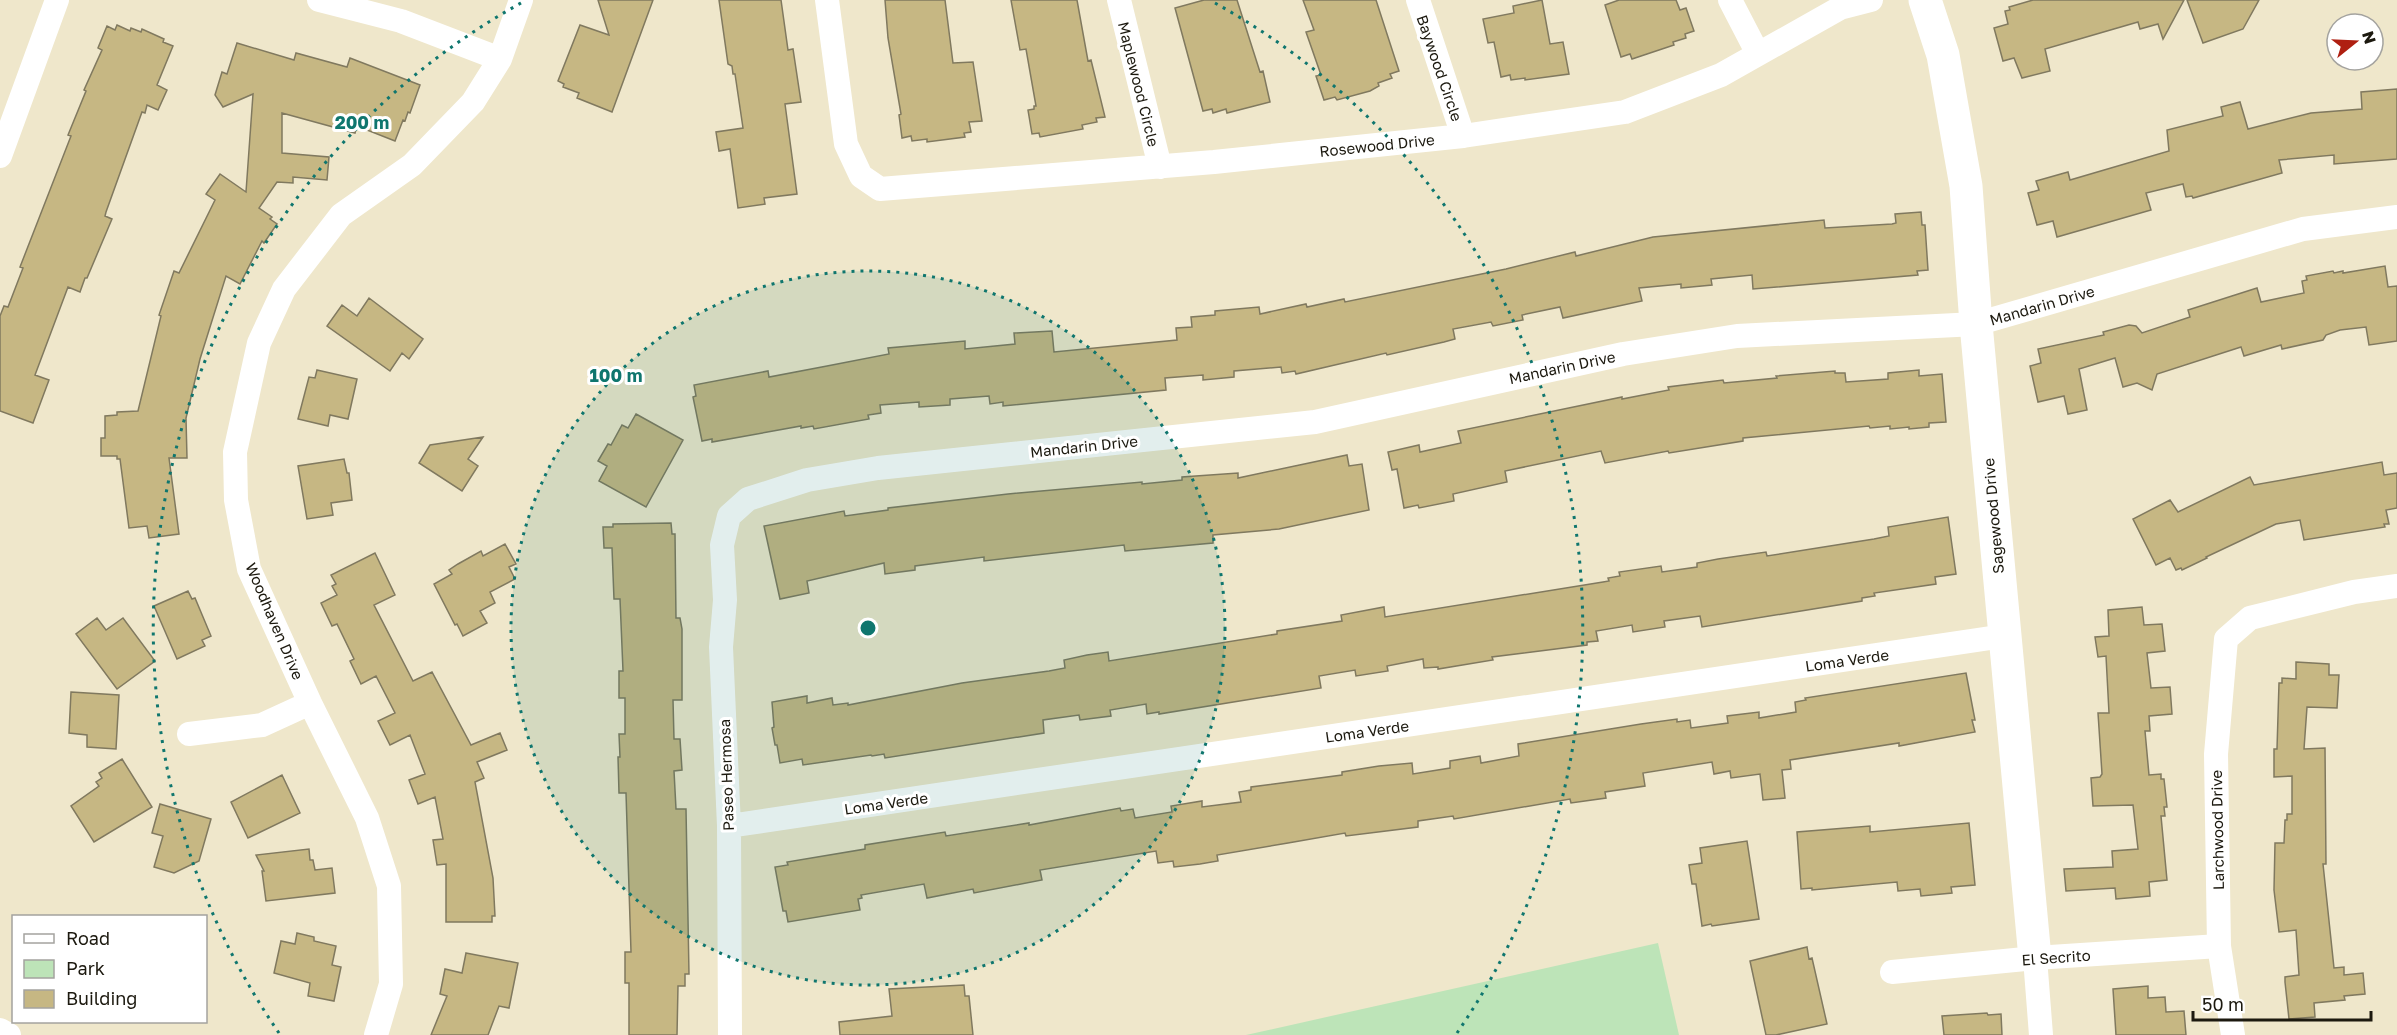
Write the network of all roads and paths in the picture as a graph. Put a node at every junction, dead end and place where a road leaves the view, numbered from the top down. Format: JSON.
{"nodes":[{"id":1,"x":57,"y":0,"type":"edge"},
{"id":2,"x":319,"y":0,"type":"edge"},
{"id":3,"x":521,"y":0,"type":"edge"},
{"id":4,"x":827,"y":0,"type":"edge"},
{"id":5,"x":1119,"y":0,"type":"edge"},
{"id":6,"x":1418,"y":0,"type":"edge"},
{"id":7,"x":1730,"y":0,"type":"edge"},
{"id":8,"x":1871,"y":0,"type":"edge"},
{"id":9,"x":1925,"y":0,"type":"edge"},
{"id":10,"x":1758,"y":54,"type":"junction"},
{"id":11,"x":500,"y":59,"type":"junction"},
{"id":12,"x":1463,"y":136,"type":"junction"},
{"id":13,"x":0,"y":156,"type":"edge"},
{"id":14,"x":1160,"y":168,"type":"junction"},
{"id":15,"x":2397,"y":217,"type":"edge"},
{"id":16,"x":1976,"y":324,"type":"junction"},
{"id":17,"x":729,"y":516,"type":"joint"},
{"id":18,"x":2397,"y":586,"type":"edge"},
{"id":19,"x":2004,"y":636,"type":"junction"},
{"id":20,"x":310,"y":703,"type":"junction"},
{"id":21,"x":189,"y":734,"type":"dead end"},
{"id":22,"x":729,"y":826,"type":"junction"},
{"id":23,"x":2219,"y":946,"type":"junction"},
{"id":24,"x":2035,"y":958,"type":"junction"},
{"id":25,"x":1892,"y":972,"type":"dead end"},
{"id":26,"x":0,"y":1030,"type":"edge"},
{"id":27,"x":9,"y":1035,"type":"edge"},
{"id":28,"x":375,"y":1035,"type":"edge"},
{"id":29,"x":730,"y":1035,"type":"edge"},
{"id":30,"x":2041,"y":1035,"type":"edge"},
{"id":31,"x":2233,"y":1035,"type":"edge"}],
"edges":[{"from":1,"to":13,"type":"street"},
{"from":2,"to":11,"type":"street"},
{"from":3,"to":11,"type":"street","name":"Woodhaven Drive"},
{"from":4,"to":14,"type":"street","name":"Rosewood Drive"},
{"from":5,"to":14,"type":"street","name":"Maplewood Circle"},
{"from":6,"to":12,"type":"street","name":"Baywood Circle"},
{"from":7,"to":10,"type":"street"},
{"from":8,"to":10,"type":"street","name":"Rosewood Drive"},
{"from":9,"to":16,"type":"street","name":"Sagewood Drive"},
{"from":10,"to":12,"type":"street","name":"Rosewood Drive"},
{"from":11,"to":20,"type":"street","name":"Woodhaven Drive"},
{"from":12,"to":14,"type":"street","name":"Rosewood Drive"},
{"from":15,"to":16,"type":"street","name":"Mandarin Drive"},
{"from":16,"to":17,"type":"street","name":"Mandarin Drive"},
{"from":16,"to":19,"type":"street","name":"Sagewood Drive"},
{"from":17,"to":22,"type":"street","name":"Paseo Hermosa"},
{"from":18,"to":23,"type":"street","name":"Larchwood Drive"},
{"from":19,"to":22,"type":"street","name":"Loma Verde"},
{"from":19,"to":24,"type":"street","name":"Sagewood Drive"},
{"from":20,"to":21,"type":"street"},
{"from":20,"to":28,"type":"street","name":"Woodhaven Drive"},
{"from":22,"to":29,"type":"street","name":"Paseo Hermosa"},
{"from":23,"to":24,"type":"street","name":"El Secrito"},
{"from":23,"to":31,"type":"street","name":"Larchwood Drive"},
{"from":24,"to":25,"type":"street","name":"El Secrito"},
{"from":24,"to":30,"type":"street","name":"Sagewood Drive"},
{"from":26,"to":27,"type":"street"}]}
